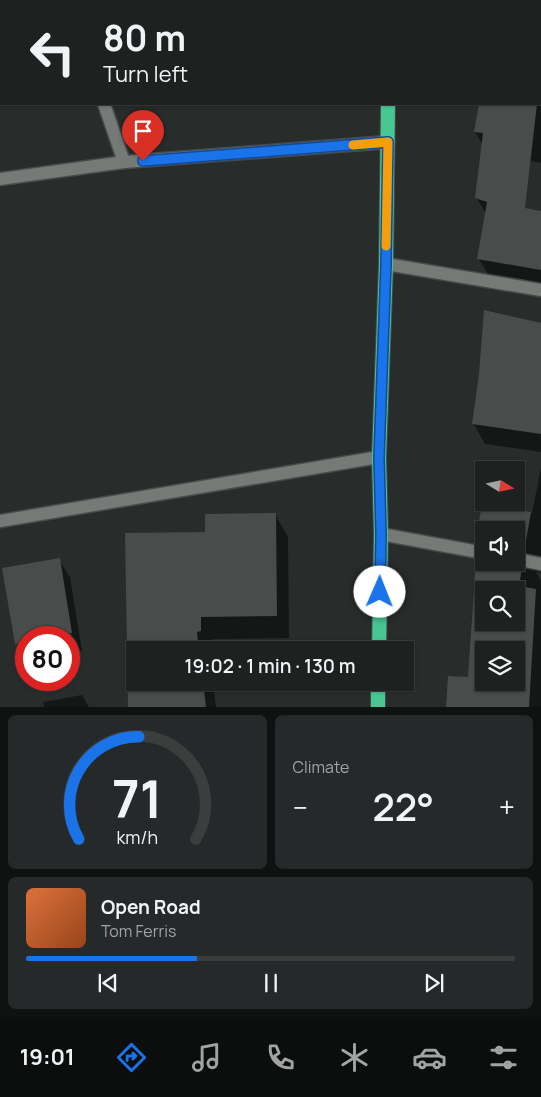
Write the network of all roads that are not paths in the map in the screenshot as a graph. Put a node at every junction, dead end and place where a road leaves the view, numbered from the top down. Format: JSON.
{"nodes":[{"id":1,"x":104,"y":105,"type":"edge"},
{"id":2,"x":388,"y":105,"type":"edge"},
{"id":3,"x":388,"y":142,"type":"junction"},
{"id":4,"x":124,"y":162,"type":"junction"},
{"id":5,"x":0,"y":179,"type":"edge"},
{"id":6,"x":386,"y":264,"type":"junction"},
{"id":7,"x":541,"y":290,"type":"edge"},
{"id":8,"x":379,"y":457,"type":"junction"},
{"id":9,"x":0,"y":521,"type":"edge"},
{"id":10,"x":381,"y":534,"type":"junction"},
{"id":11,"x":475,"y":551,"type":"edge"},
{"id":12,"x":525,"y":561,"type":"edge"},
{"id":13,"x":541,"y":564,"type":"edge"},
{"id":14,"x":379,"y":641,"type":"edge"},
{"id":15,"x":378,"y":691,"type":"edge"},
{"id":16,"x":378,"y":707,"type":"edge"}],
"edges":[{"from":1,"to":4,"type":"street"},
{"from":2,"to":3,"type":"highway"},
{"from":3,"to":4,"type":"street"},
{"from":3,"to":6,"type":"highway"},
{"from":4,"to":5,"type":"street"},
{"from":6,"to":7,"type":"street"},
{"from":6,"to":8,"type":"highway"},
{"from":8,"to":9,"type":"street"},
{"from":8,"to":10,"type":"highway"},
{"from":10,"to":11,"type":"street"},
{"from":10,"to":14,"type":"highway"},
{"from":12,"to":13,"type":"street"},
{"from":15,"to":16,"type":"highway"}]}
